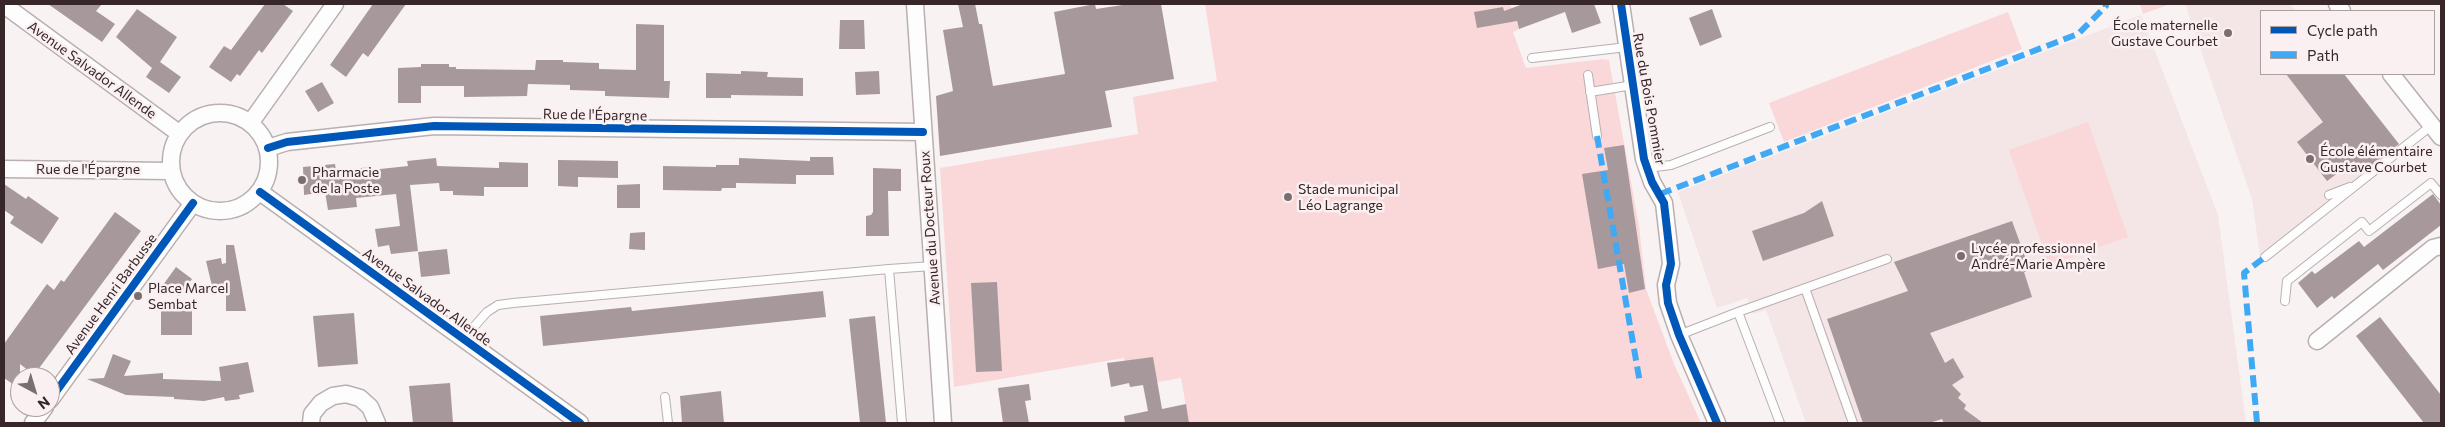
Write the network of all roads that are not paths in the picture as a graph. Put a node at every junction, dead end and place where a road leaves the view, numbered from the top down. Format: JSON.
{"nodes":[{"id":1,"x":335,"y":4,"type":"edge"},
{"id":2,"x":915,"y":4,"type":"edge"},
{"id":3,"x":1621,"y":4,"type":"edge"},
{"id":4,"x":4,"y":5,"type":"edge"},
{"id":5,"x":1627,"y":47,"type":"junction"},
{"id":6,"x":1532,"y":58,"type":"dead end"},
{"id":7,"x":1588,"y":75,"type":"dead end"},
{"id":8,"x":2392,"y":75,"type":"edge"},
{"id":9,"x":1633,"y":85,"type":"junction"},
{"id":10,"x":1590,"y":92,"type":"junction"},
{"id":11,"x":251,"y":122,"type":"junction"},
{"id":12,"x":1770,"y":127,"type":"dead end"},
{"id":13,"x":2437,"y":131,"type":"edge"},
{"id":14,"x":923,"y":132,"type":"junction"},
{"id":15,"x":180,"y":134,"type":"junction"},
{"id":16,"x":1597,"y":136,"type":"dead end"},
{"id":17,"x":268,"y":148,"type":"junction"},
{"id":18,"x":1647,"y":168,"type":"junction"},
{"id":19,"x":4,"y":169,"type":"edge"},
{"id":20,"x":171,"y":171,"type":"junction"},
{"id":21,"x":2356,"y":185,"type":"junction"},
{"id":22,"x":260,"y":192,"type":"junction"},
{"id":23,"x":2329,"y":195,"type":"dead end"},
{"id":24,"x":2441,"y":195,"type":"edge"},
{"id":25,"x":193,"y":203,"type":"junction"},
{"id":26,"x":2441,"y":246,"type":"edge"},
{"id":27,"x":2265,"y":257,"type":"dead end"},
{"id":28,"x":1887,"y":259,"type":"dead end"},
{"id":29,"x":932,"y":266,"type":"junction"},
{"id":30,"x":889,"y":269,"type":"junction"},
{"id":31,"x":1805,"y":288,"type":"junction"},
{"id":32,"x":2285,"y":301,"type":"dead end"},
{"id":33,"x":1738,"y":312,"type":"junction"},
{"id":34,"x":1679,"y":335,"type":"junction"},
{"id":35,"x":464,"y":338,"type":"junction"},
{"id":36,"x":2317,"y":341,"type":"dead end"},
{"id":37,"x":60,"y":386,"type":"edge"},
{"id":38,"x":665,"y":397,"type":"dead end"},
{"id":39,"x":311,"y":423,"type":"edge"},
{"id":40,"x":377,"y":423,"type":"edge"},
{"id":41,"x":580,"y":423,"type":"edge"},
{"id":42,"x":668,"y":423,"type":"edge"},
{"id":43,"x":902,"y":423,"type":"edge"},
{"id":44,"x":943,"y":423,"type":"edge"},
{"id":45,"x":1717,"y":423,"type":"edge"},
{"id":46,"x":1780,"y":423,"type":"edge"},
{"id":47,"x":1853,"y":423,"type":"edge"}],
"edges":[{"from":1,"to":11,"type":"street"},
{"from":2,"to":14,"type":"street","name":"Avenue du Docteur Roux"},
{"from":3,"to":5,"type":"street","name":"Rue du Bois Pommier"},
{"from":4,"to":15,"type":"street","name":"Avenue Salvador Allende"},
{"from":5,"to":6,"type":"lane"},
{"from":5,"to":9,"type":"street","name":"Rue du Bois Pommier"},
{"from":7,"to":10,"type":"lane"},
{"from":8,"to":13,"type":"street"},
{"from":9,"to":10,"type":"lane"},
{"from":9,"to":18,"type":"street","name":"Rue du Bois Pommier"},
{"from":10,"to":16,"type":"lane"},
{"from":11,"to":15,"type":"street"},
{"from":11,"to":17,"type":"street"},
{"from":12,"to":18,"type":"lane"},
{"from":13,"to":21,"type":"lane"},
{"from":14,"to":17,"type":"street","name":"Rue de l'Épargne"},
{"from":14,"to":29,"type":"street","name":"Avenue du Docteur Roux"},
{"from":15,"to":20,"type":"street"},
{"from":17,"to":22,"type":"street"},
{"from":18,"to":34,"type":"street","name":"Rue du Bois Pommier"},
{"from":19,"to":20,"type":"street","name":"Rue de l'Épargne"},
{"from":20,"to":25,"type":"street"},
{"from":21,"to":23,"type":"lane"},
{"from":21,"to":27,"type":"lane"},
{"from":22,"to":25,"type":"street"},
{"from":22,"to":35,"type":"street","name":"Avenue Salvador Allende"},
{"from":24,"to":32,"type":"lane"},
{"from":25,"to":37,"type":"street","name":"Avenue Henri Barbusse"},
{"from":26,"to":36,"type":"street"},
{"from":28,"to":31,"type":"lane"},
{"from":29,"to":30,"type":"lane"},
{"from":29,"to":44,"type":"street","name":"Avenue du Docteur Roux"},
{"from":30,"to":35,"type":"lane"},
{"from":30,"to":43,"type":"lane"},
{"from":31,"to":33,"type":"lane"},
{"from":31,"to":47,"type":"lane"},
{"from":33,"to":34,"type":"lane"},
{"from":33,"to":46,"type":"lane"},
{"from":34,"to":45,"type":"street","name":"Rue du Bois Pommier"},
{"from":35,"to":41,"type":"street","name":"Avenue Salvador Allende"},
{"from":38,"to":42,"type":"lane"},
{"from":39,"to":40,"type":"street"}]}
